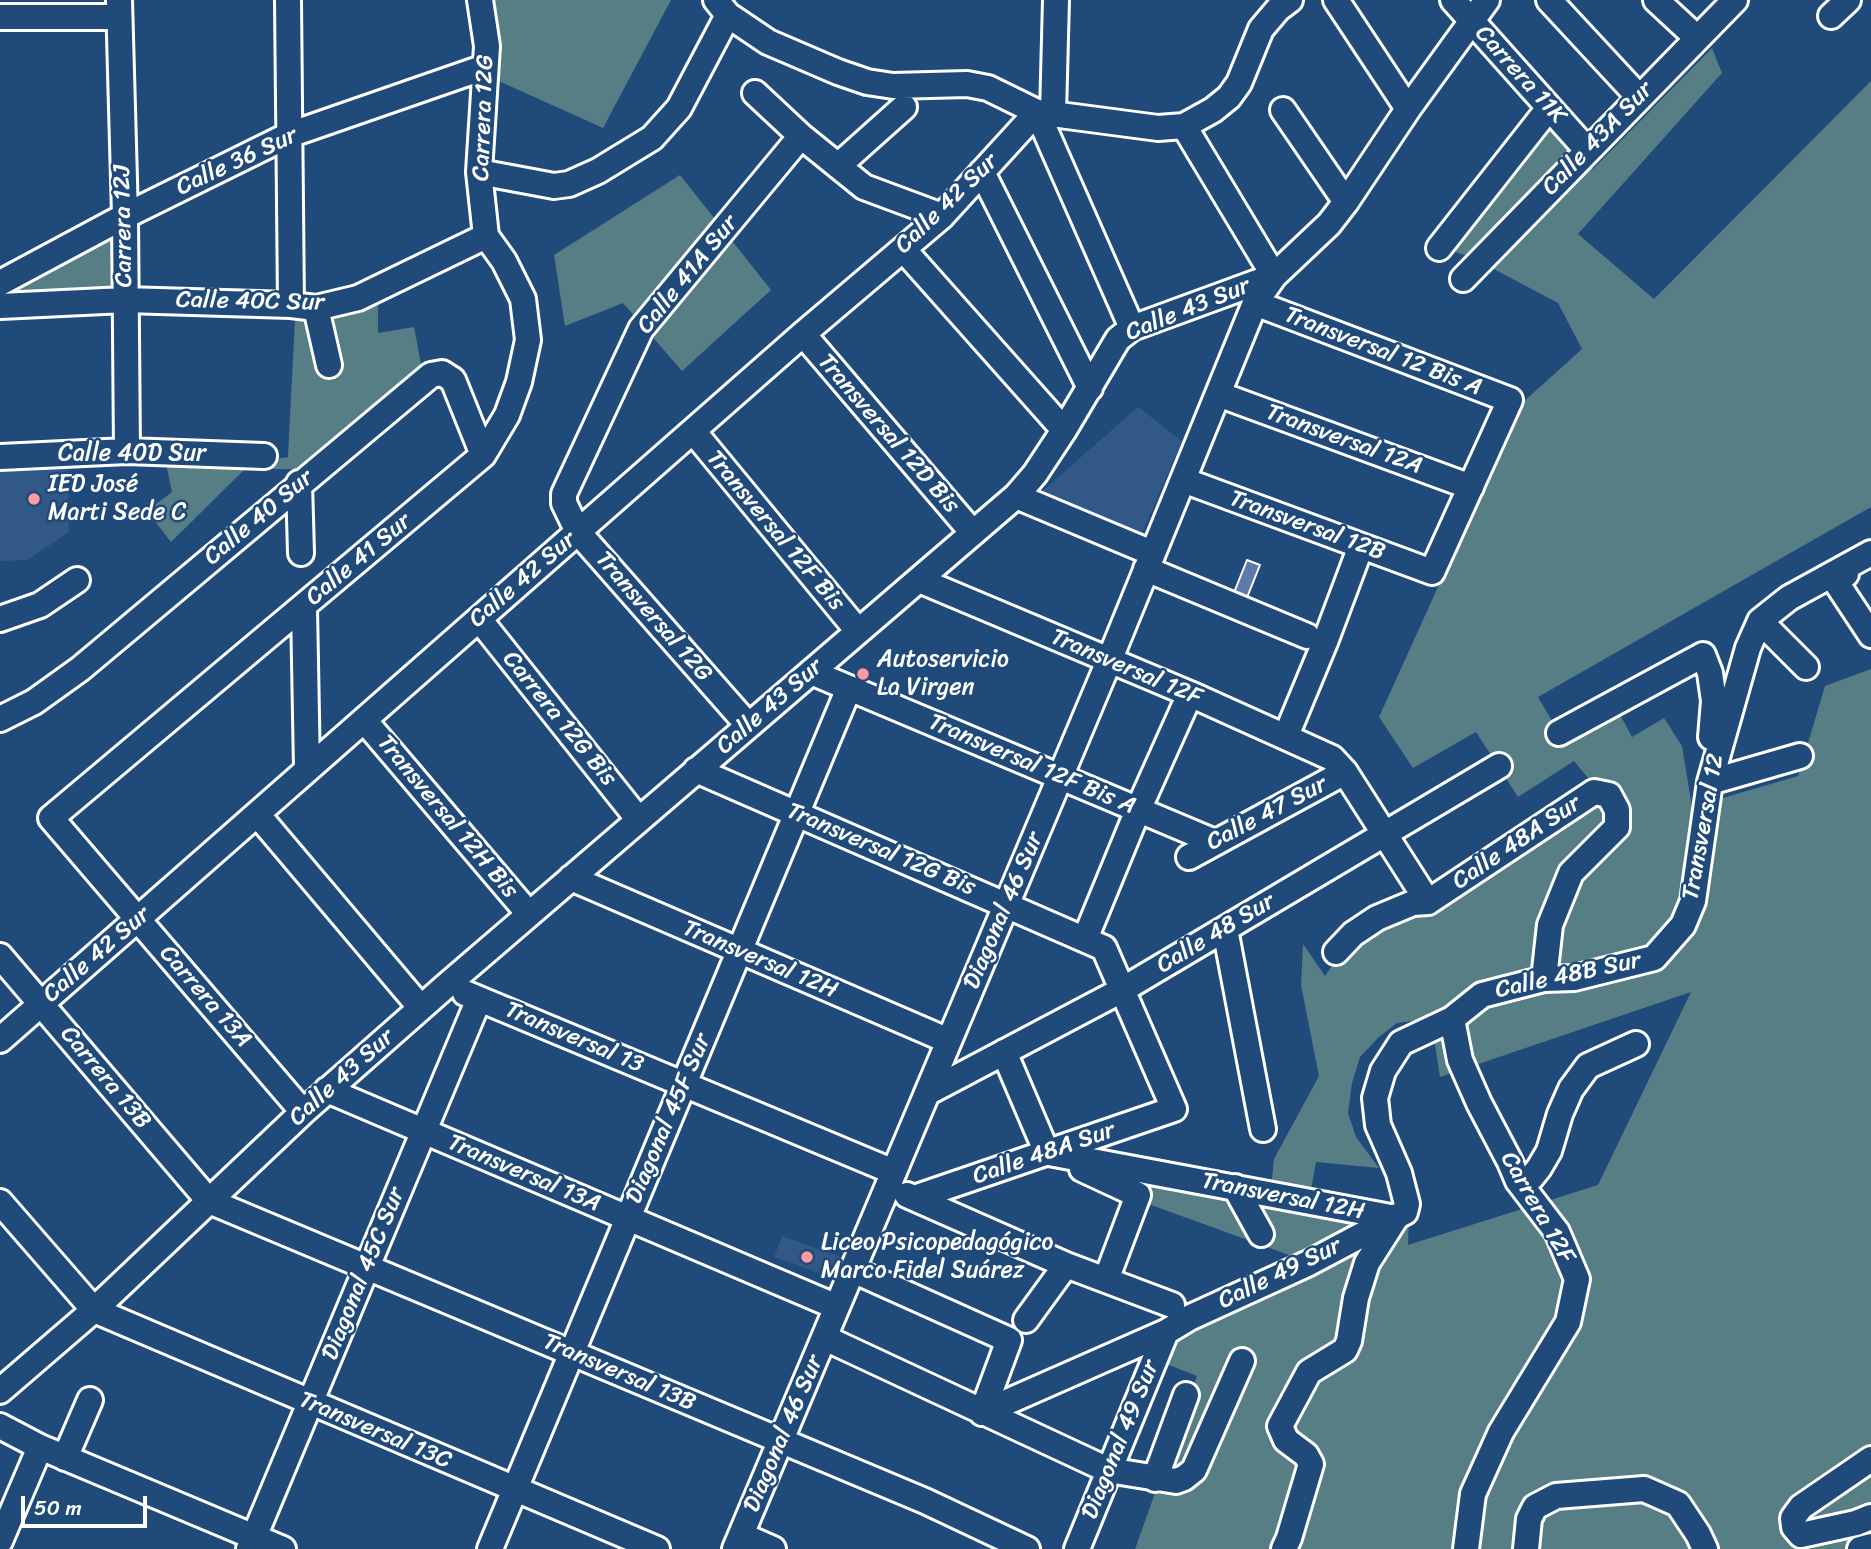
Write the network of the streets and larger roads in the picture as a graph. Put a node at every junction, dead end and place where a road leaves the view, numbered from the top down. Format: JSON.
{"nodes":[{"id":1,"x":288,"y":0,"type":"edge"},
{"id":2,"x":480,"y":0,"type":"edge"},
{"id":3,"x":1056,"y":0,"type":"edge"},
{"id":4,"x":1290,"y":0,"type":"edge"},
{"id":5,"x":1336,"y":0,"type":"edge"},
{"id":6,"x":1453,"y":0,"type":"edge"},
{"id":7,"x":1487,"y":0,"type":"edge"},
{"id":8,"x":1549,"y":0,"type":"edge"},
{"id":9,"x":1656,"y":0,"type":"edge"},
{"id":10,"x":1735,"y":0,"type":"edge"},
{"id":11,"x":119,"y":8,"type":"edge"},
{"id":12,"x":722,"y":8,"type":"edge"},
{"id":13,"x":0,"y":17,"type":"edge"},
{"id":14,"x":1472,"y":21,"type":"junction"},
{"id":15,"x":1697,"y":38,"type":"junction"},
{"id":16,"x":485,"y":67,"type":"junction"},
{"id":17,"x":755,"y":93,"type":"dead end"},
{"id":18,"x":1639,"y":97,"type":"junction"},
{"id":19,"x":904,"y":107,"type":"dead end"},
{"id":20,"x":1549,"y":108,"type":"junction"},
{"id":21,"x":1408,"y":109,"type":"junction"},
{"id":22,"x":1283,"y":110,"type":"dead end"},
{"id":23,"x":1045,"y":113,"type":"junction"},
{"id":24,"x":1184,"y":126,"type":"junction"},
{"id":25,"x":289,"y":135,"type":"junction"},
{"id":26,"x":801,"y":136,"type":"junction"},
{"id":27,"x":1587,"y":150,"type":"junction"},
{"id":28,"x":838,"y":166,"type":"junction"},
{"id":29,"x":479,"y":172,"type":"junction"},
{"id":30,"x":982,"y":172,"type":"junction"},
{"id":31,"x":1346,"y":202,"type":"junction"},
{"id":32,"x":125,"y":216,"type":"junction"},
{"id":33,"x":942,"y":216,"type":"junction"},
{"id":34,"x":486,"y":236,"type":"junction"},
{"id":35,"x":1440,"y":248,"type":"dead end"},
{"id":36,"x":903,"y":249,"type":"junction"},
{"id":37,"x":23,"y":270,"type":"junction"},
{"id":38,"x":1274,"y":275,"type":"junction"},
{"id":39,"x":1463,"y":279,"type":"dead end"},
{"id":40,"x":0,"y":283,"type":"edge"},
{"id":41,"x":125,"y":300,"type":"junction"},
{"id":42,"x":1255,"y":303,"type":"junction"},
{"id":43,"x":12,"y":305,"type":"edge"},
{"id":44,"x":303,"y":307,"type":"junction"},
{"id":45,"x":1132,"y":328,"type":"junction"},
{"id":46,"x":803,"y":334,"type":"junction"},
{"id":47,"x":329,"y":365,"type":"dead end"},
{"id":48,"x":1090,"y":388,"type":"junction"},
{"id":49,"x":1218,"y":394,"type":"junction"},
{"id":50,"x":1065,"y":429,"type":"junction"},
{"id":51,"x":692,"y":431,"type":"junction"},
{"id":52,"x":127,"y":451,"type":"junction"},
{"id":53,"x":483,"y":455,"type":"junction"},
{"id":54,"x":264,"y":456,"type":"dead end"},
{"id":55,"x":0,"y":457,"type":"edge"},
{"id":56,"x":1183,"y":480,"type":"junction"},
{"id":57,"x":299,"y":483,"type":"junction"},
{"id":58,"x":1471,"y":487,"type":"junction"},
{"id":59,"x":1016,"y":496,"type":"junction"},
{"id":60,"x":564,"y":503,"type":"joint"},
{"id":61,"x":579,"y":532,"type":"junction"},
{"id":62,"x":973,"y":533,"type":"junction"},
{"id":63,"x":1361,"y":546,"type":"junction"},
{"id":64,"x":301,"y":552,"type":"dead end"},
{"id":65,"x":1871,"y":554,"type":"edge"},
{"id":66,"x":1149,"y":561,"type":"junction"},
{"id":67,"x":1871,"y":571,"type":"edge"},
{"id":68,"x":1832,"y":576,"type":"junction"},
{"id":69,"x":77,"y":580,"type":"dead end"},
{"id":70,"x":919,"y":580,"type":"junction"},
{"id":71,"x":304,"y":607,"type":"junction"},
{"id":72,"x":0,"y":619,"type":"edge"},
{"id":73,"x":479,"y":619,"type":"junction"},
{"id":74,"x":1760,"y":621,"type":"junction"},
{"id":75,"x":858,"y":631,"type":"junction"},
{"id":76,"x":1871,"y":635,"type":"edge"},
{"id":77,"x":1307,"y":636,"type":"dead end"},
{"id":78,"x":1109,"y":661,"type":"junction"},
{"id":79,"x":1805,"y":667,"type":"dead end"},
{"id":80,"x":811,"y":672,"type":"junction"},
{"id":81,"x":849,"y":688,"type":"junction"},
{"id":82,"x":1190,"y":694,"type":"junction"},
{"id":83,"x":0,"y":719,"type":"edge"},
{"id":84,"x":364,"y":720,"type":"junction"},
{"id":85,"x":748,"y":725,"type":"junction"},
{"id":86,"x":1559,"y":733,"type":"dead end"},
{"id":87,"x":1286,"y":736,"type":"junction"},
{"id":88,"x":1800,"y":756,"type":"dead end"},
{"id":89,"x":1339,"y":765,"type":"junction"},
{"id":90,"x":1499,"y":766,"type":"dead end"},
{"id":91,"x":307,"y":770,"type":"junction"},
{"id":92,"x":696,"y":770,"type":"junction"},
{"id":93,"x":1060,"y":777,"type":"junction"},
{"id":94,"x":1710,"y":782,"type":"junction"},
{"id":95,"x":1138,"y":810,"type":"junction"},
{"id":96,"x":1706,"y":810,"type":"junction"},
{"id":97,"x":257,"y":814,"type":"junction"},
{"id":98,"x":796,"y":814,"type":"junction"},
{"id":99,"x":51,"y":818,"type":"joint"},
{"id":100,"x":639,"y":820,"type":"junction"},
{"id":101,"x":1383,"y":835,"type":"junction"},
{"id":102,"x":1215,"y":842,"type":"junction"},
{"id":103,"x":1189,"y":857,"type":"dead end"},
{"id":104,"x":570,"y":878,"type":"junction"},
{"id":105,"x":1428,"y":902,"type":"junction"},
{"id":106,"x":1006,"y":905,"type":"junction"},
{"id":107,"x":529,"y":914,"type":"junction"},
{"id":108,"x":138,"y":919,"type":"junction"},
{"id":109,"x":1683,"y":925,"type":"joint"},
{"id":110,"x":1225,"y":929,"type":"junction"},
{"id":111,"x":1094,"y":943,"type":"junction"},
{"id":112,"x":739,"y":951,"type":"junction"},
{"id":113,"x":1336,"y":952,"type":"dead end"},
{"id":114,"x":0,"y":956,"type":"edge"},
{"id":115,"x":1544,"y":979,"type":"junction"},
{"id":116,"x":447,"y":985,"type":"junction"},
{"id":117,"x":1122,"y":990,"type":"junction"},
{"id":118,"x":479,"y":999,"type":"junction"},
{"id":119,"x":42,"y":1003,"type":"junction"},
{"id":120,"x":421,"y":1008,"type":"junction"},
{"id":121,"x":1452,"y":1019,"type":"junction"},
{"id":122,"x":0,"y":1040,"type":"edge"},
{"id":123,"x":949,"y":1041,"type":"junction"},
{"id":124,"x":1636,"y":1044,"type":"dead end"},
{"id":125,"x":1004,"y":1052,"type":"junction"},
{"id":126,"x":684,"y":1084,"type":"junction"},
{"id":127,"x":327,"y":1090,"type":"junction"},
{"id":128,"x":927,"y":1093,"type":"junction"},
{"id":129,"x":303,"y":1112,"type":"junction"},
{"id":130,"x":1263,"y":1129,"type":"dead end"},
{"id":131,"x":423,"y":1132,"type":"junction"},
{"id":132,"x":1047,"y":1153,"type":"junction"},
{"id":133,"x":891,"y":1180,"type":"junction"},
{"id":134,"x":1518,"y":1181,"type":"junction"},
{"id":135,"x":1236,"y":1187,"type":"junction"},
{"id":136,"x":914,"y":1198,"type":"junction"},
{"id":137,"x":209,"y":1201,"type":"junction"},
{"id":138,"x":0,"y":1202,"type":"edge"},
{"id":139,"x":628,"y":1218,"type":"junction"},
{"id":140,"x":1396,"y":1218,"type":"junction"},
{"id":141,"x":1261,"y":1234,"type":"dead end"},
{"id":142,"x":1066,"y":1265,"type":"junction"},
{"id":143,"x":367,"y":1266,"type":"junction"},
{"id":144,"x":853,"y":1270,"type":"junction"},
{"id":145,"x":1106,"y":1280,"type":"junction"},
{"id":146,"x":1172,"y":1305,"type":"dead end"},
{"id":147,"x":838,"y":1307,"type":"junction"},
{"id":148,"x":94,"y":1310,"type":"junction"},
{"id":149,"x":1026,"y":1320,"type":"dead end"},
{"id":150,"x":1166,"y":1332,"type":"junction"},
{"id":151,"x":825,"y":1338,"type":"junction"},
{"id":152,"x":572,"y":1353,"type":"junction"},
{"id":153,"x":1242,"y":1361,"type":"dead end"},
{"id":154,"x":0,"y":1391,"type":"edge"},
{"id":155,"x":1186,"y":1395,"type":"dead end"},
{"id":156,"x":90,"y":1400,"type":"dead end"},
{"id":157,"x":311,"y":1404,"type":"junction"},
{"id":158,"x":982,"y":1413,"type":"junction"},
{"id":159,"x":0,"y":1426,"type":"edge"},
{"id":160,"x":781,"y":1441,"type":"junction"},
{"id":161,"x":40,"y":1447,"type":"junction"},
{"id":162,"x":65,"y":1458,"type":"junction"},
{"id":163,"x":1871,"y":1459,"type":"edge"},
{"id":164,"x":1108,"y":1470,"type":"junction"},
{"id":165,"x":1155,"y":1479,"type":"junction"},
{"id":166,"x":514,"y":1490,"type":"junction"},
{"id":167,"x":1871,"y":1517,"type":"edge"},
{"id":168,"x":0,"y":1541,"type":"edge"},
{"id":169,"x":738,"y":1542,"type":"edge"},
{"id":170,"x":251,"y":1543,"type":"edge"},
{"id":171,"x":1871,"y":1545,"type":"edge"},
{"id":172,"x":282,"y":1549,"type":"edge"},
{"id":173,"x":490,"y":1549,"type":"edge"},
{"id":174,"x":657,"y":1549,"type":"edge"},
{"id":175,"x":773,"y":1549,"type":"edge"},
{"id":176,"x":1027,"y":1549,"type":"edge"},
{"id":177,"x":1077,"y":1549,"type":"edge"},
{"id":178,"x":1284,"y":1549,"type":"edge"},
{"id":179,"x":1466,"y":1549,"type":"edge"},
{"id":180,"x":1527,"y":1549,"type":"edge"},
{"id":181,"x":1704,"y":1549,"type":"edge"},
{"id":182,"x":1860,"y":1549,"type":"edge"}],
"edges":[{"from":1,"to":25,"type":"street"},
{"from":2,"to":16,"type":"street","name":"Carrera 12G"},
{"from":3,"to":23,"type":"street"},
{"from":4,"to":24,"type":"street"},
{"from":5,"to":21,"type":"street"},
{"from":6,"to":14,"type":"street","name":"Carrera 11K"},
{"from":7,"to":14,"type":"street","name":"Calle 43 Sur"},
{"from":8,"to":18,"type":"street"},
{"from":9,"to":15,"type":"street"},
{"from":10,"to":15,"type":"street","name":"Calle 43A Sur"},
{"from":11,"to":13,"type":"street"},
{"from":11,"to":32,"type":"street","name":"Carrera 12J"},
{"from":12,"to":23,"type":"street"},
{"from":12,"to":29,"type":"street"},
{"from":14,"to":20,"type":"street","name":"Carrera 11K"},
{"from":14,"to":21,"type":"street","name":"Calle 43 Sur"},
{"from":15,"to":18,"type":"street","name":"Calle 43A Sur"},
{"from":16,"to":25,"type":"street","name":"Calle 36 Sur"},
{"from":16,"to":29,"type":"street","name":"Carrera 12G"},
{"from":17,"to":26,"type":"street"},
{"from":18,"to":27,"type":"street","name":"Calle 43A Sur"},
{"from":19,"to":28,"type":"street"},
{"from":20,"to":27,"type":"street","name":"Carrera 11K"},
{"from":20,"to":35,"type":"street"},
{"from":21,"to":31,"type":"street","name":"Calle 43 Sur"},
{"from":22,"to":31,"type":"street"},
{"from":23,"to":24,"type":"street"},
{"from":23,"to":30,"type":"street","name":"Calle 42 Sur"},
{"from":23,"to":45,"type":"street"},
{"from":24,"to":38,"type":"street","name":"Transversal 12 Bis A"},
{"from":25,"to":32,"type":"street","name":"Calle 36 Sur"},
{"from":25,"to":44,"type":"street"},
{"from":26,"to":28,"type":"street"},
{"from":26,"to":60,"type":"street","name":"Calle 41A Sur"},
{"from":27,"to":39,"type":"street","name":"Calle 43A Sur"},
{"from":28,"to":33,"type":"street"},
{"from":29,"to":34,"type":"street","name":"Carrera 12G"},
{"from":30,"to":33,"type":"street","name":"Calle 42 Sur"},
{"from":30,"to":48,"type":"street"},
{"from":31,"to":38,"type":"street","name":"Calle 43 Sur"},
{"from":32,"to":37,"type":"street","name":"Calle 36 Sur"},
{"from":32,"to":41,"type":"street","name":"Carrera 12J"},
{"from":33,"to":36,"type":"street","name":"Calle 42 Sur"},
{"from":34,"to":44,"type":"street","name":"Calle 40C Sur"},
{"from":34,"to":53,"type":"street","name":"Calle 41 Sur"},
{"from":36,"to":46,"type":"street","name":"Calle 42 Sur"},
{"from":36,"to":50,"type":"street"},
{"from":37,"to":40,"type":"street","name":"Calle 36 Sur"},
{"from":37,"to":43,"type":"street"},
{"from":38,"to":42,"type":"street","name":"Diagonal 46 Sur"},
{"from":38,"to":45,"type":"street","name":"Calle 43 Sur"},
{"from":41,"to":43,"type":"street","name":"Calle 40C Sur"},
{"from":41,"to":44,"type":"street","name":"Calle 40C Sur"},
{"from":41,"to":52,"type":"street","name":"Carrera 12J"},
{"from":42,"to":49,"type":"street","name":"Diagonal 46 Sur"},
{"from":42,"to":58,"type":"street","name":"Transversal 12 Bis A"},
{"from":44,"to":47,"type":"street"},
{"from":45,"to":48,"type":"street","name":"Calle 43 Sur"},
{"from":46,"to":51,"type":"street","name":"Calle 42 Sur"},
{"from":46,"to":62,"type":"street","name":"Transversal 12D Bis"},
{"from":48,"to":50,"type":"street","name":"Calle 43 Sur"},
{"from":49,"to":56,"type":"street","name":"Diagonal 46 Sur"},
{"from":49,"to":58,"type":"street","name":"Transversal 12A"},
{"from":50,"to":59,"type":"street","name":"Calle 43 Sur"},
{"from":51,"to":61,"type":"street","name":"Calle 42 Sur"},
{"from":51,"to":75,"type":"street","name":"Transversal 12F Bis"},
{"from":52,"to":54,"type":"street","name":"Calle 40D Sur"},
{"from":52,"to":55,"type":"street","name":"Calle 40D Sur"},
{"from":53,"to":57,"type":"street","name":"Calle 40 Sur"},
{"from":53,"to":71,"type":"street","name":"Calle 41 Sur"},
{"from":56,"to":63,"type":"street","name":"Transversal 12B"},
{"from":56,"to":66,"type":"street","name":"Diagonal 46 Sur"},
{"from":57,"to":64,"type":"street"},
{"from":57,"to":83,"type":"street","name":"Calle 40 Sur"},
{"from":58,"to":63,"type":"street","name":"Transversal 12B"},
{"from":59,"to":62,"type":"street","name":"Calle 43 Sur"},
{"from":59,"to":66,"type":"street"},
{"from":60,"to":61,"type":"street","name":"Transversal 12G"},
{"from":61,"to":73,"type":"street","name":"Calle 42 Sur"},
{"from":61,"to":85,"type":"street","name":"Transversal 12G"},
{"from":62,"to":70,"type":"street","name":"Calle 43 Sur"},
{"from":63,"to":87,"type":"street"},
{"from":65,"to":68,"type":"street"},
{"from":66,"to":77,"type":"street"},
{"from":66,"to":78,"type":"street","name":"Diagonal 46 Sur"},
{"from":67,"to":68,"type":"street"},
{"from":68,"to":74,"type":"street"},
{"from":68,"to":76,"type":"street"},
{"from":69,"to":72,"type":"street"},
{"from":70,"to":75,"type":"street","name":"Calle 43 Sur"},
{"from":70,"to":78,"type":"street","name":"Transversal 12F"},
{"from":71,"to":91,"type":"street"},
{"from":71,"to":99,"type":"street","name":"Calle 41 Sur"},
{"from":73,"to":84,"type":"street","name":"Calle 42 Sur"},
{"from":73,"to":100,"type":"street","name":"Carrera 12G Bis"},
{"from":74,"to":79,"type":"street"},
{"from":74,"to":94,"type":"street","name":"Transversal 12"},
{"from":75,"to":80,"type":"street","name":"Calle 43 Sur"},
{"from":78,"to":82,"type":"street","name":"Transversal 12F"},
{"from":78,"to":93,"type":"street","name":"Diagonal 46 Sur"},
{"from":80,"to":81,"type":"street","name":"Transversal 12F Bis A"},
{"from":80,"to":85,"type":"street","name":"Calle 43 Sur"},
{"from":81,"to":93,"type":"street","name":"Transversal 12F Bis A"},
{"from":81,"to":98,"type":"street","name":"Diagonal 45F Sur"},
{"from":82,"to":87,"type":"street","name":"Transversal 12F"},
{"from":82,"to":95,"type":"street"},
{"from":84,"to":91,"type":"street","name":"Calle 42 Sur"},
{"from":84,"to":107,"type":"street","name":"Transversal 12H Bis"},
{"from":85,"to":92,"type":"street","name":"Calle 43 Sur"},
{"from":86,"to":96,"type":"street"},
{"from":87,"to":89,"type":"street","name":"Transversal 12F"},
{"from":88,"to":94,"type":"street"},
{"from":89,"to":101,"type":"street"},
{"from":89,"to":102,"type":"street","name":"Calle 47 Sur"},
{"from":90,"to":101,"type":"street","name":"Calle 48 Sur"},
{"from":91,"to":97,"type":"street","name":"Calle 42 Sur"},
{"from":92,"to":98,"type":"street","name":"Transversal 12G Bis"},
{"from":92,"to":100,"type":"street","name":"Calle 43 Sur"},
{"from":93,"to":95,"type":"street","name":"Transversal 12F Bis A"},
{"from":93,"to":106,"type":"street","name":"Diagonal 46 Sur"},
{"from":94,"to":96,"type":"street","name":"Transversal 12"},
{"from":95,"to":102,"type":"street","name":"Transversal 12F Bis A"},
{"from":95,"to":111,"type":"street"},
{"from":96,"to":109,"type":"street","name":"Transversal 12"},
{"from":97,"to":108,"type":"street","name":"Calle 42 Sur"},
{"from":97,"to":120,"type":"street"},
{"from":98,"to":106,"type":"street","name":"Transversal 12G Bis"},
{"from":98,"to":112,"type":"street","name":"Diagonal 45F Sur"},
{"from":99,"to":108,"type":"street","name":"Carrera 13A"},
{"from":100,"to":104,"type":"street","name":"Calle 43 Sur"},
{"from":101,"to":105,"type":"street"},
{"from":101,"to":110,"type":"street","name":"Calle 48 Sur"},
{"from":102,"to":103,"type":"street","name":"Calle 47 Sur"},
{"from":104,"to":107,"type":"street","name":"Calle 43 Sur"},
{"from":104,"to":112,"type":"street","name":"Transversal 12H"},
{"from":105,"to":113,"type":"street"},
{"from":105,"to":115,"type":"street","name":"Calle 48A Sur"},
{"from":106,"to":111,"type":"street","name":"Transversal 12G Bis"},
{"from":106,"to":123,"type":"street","name":"Diagonal 46 Sur"},
{"from":107,"to":116,"type":"street","name":"Calle 43 Sur"},
{"from":108,"to":119,"type":"street","name":"Calle 42 Sur"},
{"from":108,"to":129,"type":"street","name":"Carrera 13A"},
{"from":109,"to":115,"type":"street","name":"Calle 48B Sur"},
{"from":110,"to":117,"type":"street","name":"Calle 48 Sur"},
{"from":110,"to":130,"type":"street"},
{"from":111,"to":117,"type":"street"},
{"from":112,"to":123,"type":"street","name":"Transversal 12H"},
{"from":112,"to":126,"type":"street","name":"Diagonal 45F Sur"},
{"from":114,"to":119,"type":"street","name":"Carrera 13B"},
{"from":115,"to":121,"type":"street","name":"Calle 48B Sur"},
{"from":116,"to":118,"type":"street","name":"Transversal 13"},
{"from":116,"to":120,"type":"street","name":"Calle 43 Sur"},
{"from":117,"to":125,"type":"street","name":"Calle 48 Sur"},
{"from":117,"to":132,"type":"street","name":"Calle 48A Sur"},
{"from":118,"to":126,"type":"street","name":"Transversal 13"},
{"from":118,"to":131,"type":"street","name":"Diagonal 45C Sur"},
{"from":119,"to":122,"type":"street","name":"Calle 42 Sur"},
{"from":119,"to":137,"type":"street","name":"Carrera 13B"},
{"from":120,"to":127,"type":"street","name":"Calle 43 Sur"},
{"from":121,"to":134,"type":"street","name":"Carrera 12F"},
{"from":121,"to":140,"type":"street","name":"Calle 48B Sur"},
{"from":123,"to":128,"type":"street","name":"Diagonal 46 Sur"},
{"from":124,"to":134,"type":"street"},
{"from":125,"to":128,"type":"street","name":"Calle 48 Sur"},
{"from":125,"to":132,"type":"street"},
{"from":126,"to":133,"type":"street","name":"Transversal 13"},
{"from":126,"to":139,"type":"street","name":"Diagonal 45F Sur"},
{"from":127,"to":129,"type":"street","name":"Calle 43 Sur"},
{"from":127,"to":131,"type":"street","name":"Transversal 13A"},
{"from":128,"to":133,"type":"street","name":"Diagonal 46 Sur"},
{"from":129,"to":137,"type":"street","name":"Calle 43 Sur"},
{"from":131,"to":139,"type":"street","name":"Transversal 13A"},
{"from":131,"to":143,"type":"street","name":"Diagonal 45C Sur"},
{"from":132,"to":135,"type":"street","name":"Transversal 12H"},
{"from":132,"to":136,"type":"street","name":"Calle 48A Sur"},
{"from":132,"to":145,"type":"street"},
{"from":133,"to":136,"type":"street","name":"Transversal 13"},
{"from":133,"to":144,"type":"street","name":"Diagonal 46 Sur"},
{"from":134,"to":179,"type":"street","name":"Carrera 12F"},
{"from":135,"to":140,"type":"street","name":"Transversal 12H"},
{"from":135,"to":141,"type":"street"},
{"from":136,"to":142,"type":"street","name":"Transversal 13"},
{"from":137,"to":143,"type":"street","name":"Transversal 13B"},
{"from":137,"to":148,"type":"street","name":"Calle 43 Sur"},
{"from":138,"to":148,"type":"street"},
{"from":139,"to":147,"type":"street","name":"Transversal 13A"},
{"from":139,"to":152,"type":"street","name":"Diagonal 45F Sur"},
{"from":140,"to":150,"type":"street","name":"Calle 49 Sur"},
{"from":140,"to":178,"type":"street"},
{"from":142,"to":145,"type":"street","name":"Transversal 13"},
{"from":142,"to":149,"type":"street"},
{"from":143,"to":152,"type":"street","name":"Transversal 13B"},
{"from":143,"to":157,"type":"street","name":"Diagonal 45C Sur"},
{"from":144,"to":147,"type":"street","name":"Diagonal 46 Sur"},
{"from":144,"to":158,"type":"street"},
{"from":145,"to":146,"type":"street","name":"Transversal 13"},
{"from":147,"to":151,"type":"street","name":"Diagonal 46 Sur"},
{"from":148,"to":154,"type":"street","name":"Calle 43 Sur"},
{"from":148,"to":157,"type":"street","name":"Transversal 13C"},
{"from":150,"to":158,"type":"street","name":"Calle 49 Sur"},
{"from":150,"to":164,"type":"street","name":"Diagonal 49 Sur"},
{"from":151,"to":158,"type":"street"},
{"from":151,"to":160,"type":"street","name":"Diagonal 46 Sur"},
{"from":152,"to":160,"type":"street","name":"Transversal 13B"},
{"from":152,"to":166,"type":"street","name":"Diagonal 45F Sur"},
{"from":153,"to":165,"type":"street"},
{"from":155,"to":165,"type":"street"},
{"from":156,"to":162,"type":"street"},
{"from":157,"to":166,"type":"street","name":"Transversal 13C"},
{"from":157,"to":170,"type":"street","name":"Diagonal 45C Sur"},
{"from":158,"to":164,"type":"street"},
{"from":159,"to":161,"type":"street"},
{"from":160,"to":169,"type":"street","name":"Diagonal 46 Sur"},
{"from":160,"to":176,"type":"street","name":"Transversal 13B"},
{"from":161,"to":162,"type":"street"},
{"from":161,"to":168,"type":"street"},
{"from":162,"to":170,"type":"street"},
{"from":163,"to":167,"type":"street"},
{"from":164,"to":165,"type":"street"},
{"from":164,"to":177,"type":"street","name":"Diagonal 49 Sur"},
{"from":166,"to":173,"type":"street","name":"Diagonal 45F Sur"},
{"from":166,"to":174,"type":"street","name":"Transversal 13C"},
{"from":169,"to":175,"type":"street"},
{"from":170,"to":172,"type":"street"},
{"from":171,"to":182,"type":"street"},
{"from":180,"to":181,"type":"street"}]}
